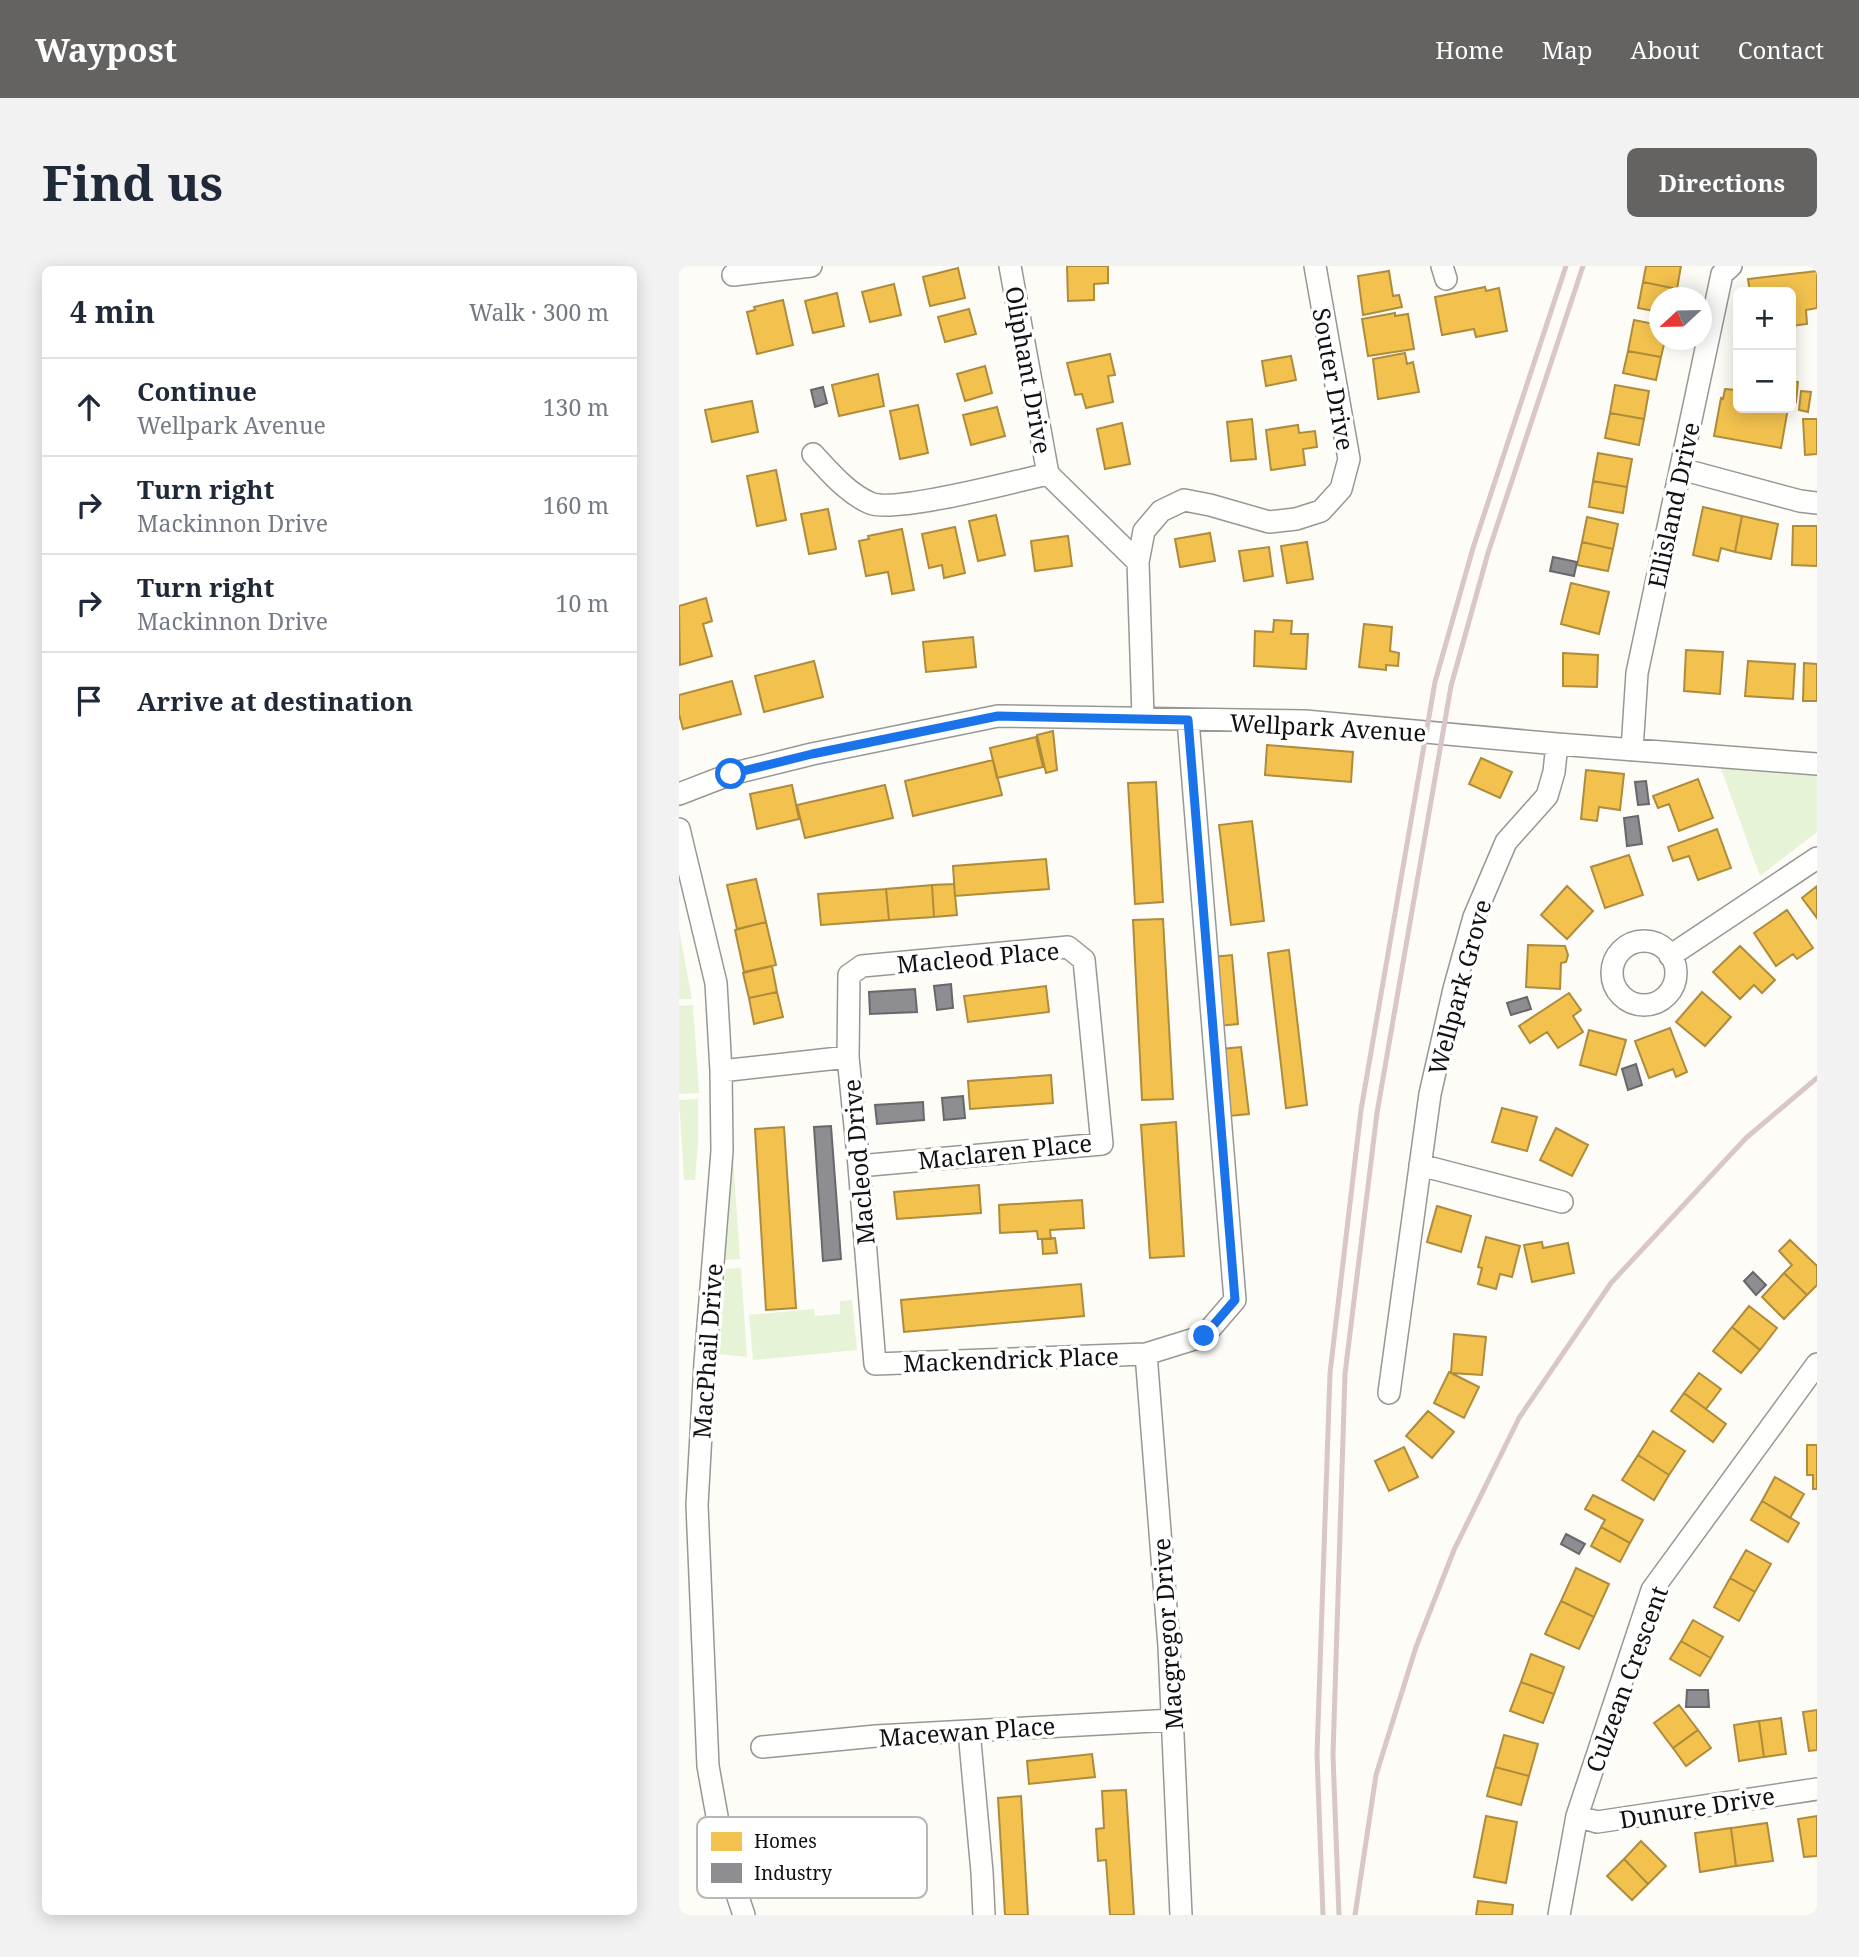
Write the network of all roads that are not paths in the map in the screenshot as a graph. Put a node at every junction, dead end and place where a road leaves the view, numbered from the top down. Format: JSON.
{"nodes":[{"id":1,"x":811,"y":266,"type":"edge"},
{"id":2,"x":1010,"y":266,"type":"edge"},
{"id":3,"x":1315,"y":266,"type":"edge"},
{"id":4,"x":1731,"y":266,"type":"edge"},
{"id":5,"x":733,"y":275,"type":"dead end"},
{"id":6,"x":813,"y":454,"type":"dead end"},
{"id":7,"x":1681,"y":469,"type":"junction"},
{"id":8,"x":1048,"y":474,"type":"junction"},
{"id":9,"x":1817,"y":503,"type":"edge"},
{"id":10,"x":1138,"y":562,"type":"junction"},
{"id":11,"x":1143,"y":717,"type":"junction"},
{"id":12,"x":1188,"y":720,"type":"junction"},
{"id":13,"x":1557,"y":744,"type":"junction"},
{"id":14,"x":1632,"y":750,"type":"junction"},
{"id":15,"x":1817,"y":764,"type":"edge"},
{"id":16,"x":679,"y":794,"type":"edge"},
{"id":17,"x":679,"y":828,"type":"edge"},
{"id":18,"x":1817,"y":858,"type":"edge"},
{"id":19,"x":687,"y":887,"type":"edge"},
{"id":20,"x":1670,"y":956,"type":"dead end"},
{"id":21,"x":862,"y":966,"type":"joint"},
{"id":22,"x":1094,"y":1050,"type":"joint"},
{"id":23,"x":848,"y":1057,"type":"junction"},
{"id":24,"x":721,"y":1071,"type":"junction"},
{"id":25,"x":1420,"y":1165,"type":"junction"},
{"id":26,"x":859,"y":1166,"type":"junction"},
{"id":27,"x":1562,"y":1202,"type":"dead end"},
{"id":28,"x":1146,"y":1354,"type":"junction"},
{"id":29,"x":875,"y":1364,"type":"joint"},
{"id":30,"x":1815,"y":1370,"type":"edge"},
{"id":31,"x":1388,"y":1393,"type":"dead end"},
{"id":32,"x":688,"y":1504,"type":"edge"},
{"id":33,"x":1173,"y":1720,"type":"junction"},
{"id":34,"x":969,"y":1731,"type":"junction"},
{"id":35,"x":762,"y":1746,"type":"dead end"},
{"id":36,"x":1817,"y":1789,"type":"edge"},
{"id":37,"x":1577,"y":1816,"type":"junction"},
{"id":38,"x":717,"y":1817,"type":"edge"},
{"id":39,"x":738,"y":1898,"type":"edge"},
{"id":40,"x":744,"y":1915,"type":"edge"},
{"id":41,"x":984,"y":1915,"type":"edge"},
{"id":42,"x":1181,"y":1915,"type":"edge"},
{"id":43,"x":1559,"y":1915,"type":"edge"}],
"edges":[{"from":1,"to":5,"type":"street"},
{"from":2,"to":8,"type":"street","name":"Oliphant Drive"},
{"from":3,"to":10,"type":"street","name":"Souter Drive"},
{"from":4,"to":7,"type":"street","name":"Ellisland Drive"},
{"from":6,"to":8,"type":"street"},
{"from":7,"to":9,"type":"street"},
{"from":7,"to":14,"type":"street","name":"Ellisland Drive"},
{"from":8,"to":10,"type":"street","name":"Oliphant Drive"},
{"from":10,"to":11,"type":"street","name":"Souter Drive"},
{"from":11,"to":12,"type":"street","name":"Wellpark Avenue"},
{"from":11,"to":16,"type":"street","name":"Wellpark Avenue"},
{"from":12,"to":13,"type":"street","name":"Wellpark Avenue"},
{"from":12,"to":28,"type":"street","name":"Mackendrick Place"},
{"from":13,"to":14,"type":"street","name":"Wellpark Avenue"},
{"from":13,"to":25,"type":"street","name":"Wellpark Grove"},
{"from":14,"to":15,"type":"street","name":"Wellpark Avenue"},
{"from":17,"to":19,"type":"street","name":"MacPhail Drive"},
{"from":18,"to":20,"type":"street"},
{"from":19,"to":24,"type":"street","name":"MacPhail Drive"},
{"from":21,"to":22,"type":"street","name":"Macleod Place"},
{"from":21,"to":23,"type":"street","name":"Macleod Drive"},
{"from":22,"to":26,"type":"street","name":"Maclaren Place"},
{"from":23,"to":24,"type":"street"},
{"from":23,"to":26,"type":"street","name":"Macleod Drive"},
{"from":24,"to":32,"type":"street","name":"MacPhail Drive"},
{"from":25,"to":27,"type":"street"},
{"from":25,"to":31,"type":"street","name":"Wellpark Grove"},
{"from":26,"to":29,"type":"street","name":"Macleod Drive"},
{"from":28,"to":29,"type":"street","name":"Mackendrick Place"},
{"from":28,"to":33,"type":"street","name":"Macgregor Drive"},
{"from":30,"to":37,"type":"street","name":"Culzean Crescent"},
{"from":32,"to":38,"type":"street","name":"MacPhail Drive"},
{"from":33,"to":34,"type":"street","name":"Macewan Place"},
{"from":33,"to":42,"type":"street","name":"Macgregor Drive"},
{"from":34,"to":35,"type":"street","name":"Macewan Place"},
{"from":34,"to":41,"type":"street"},
{"from":36,"to":37,"type":"street","name":"Dunure Drive"},
{"from":37,"to":43,"type":"street","name":"Culzean Crescent"},
{"from":39,"to":40,"type":"street","name":"MacPhail Drive"}]}
